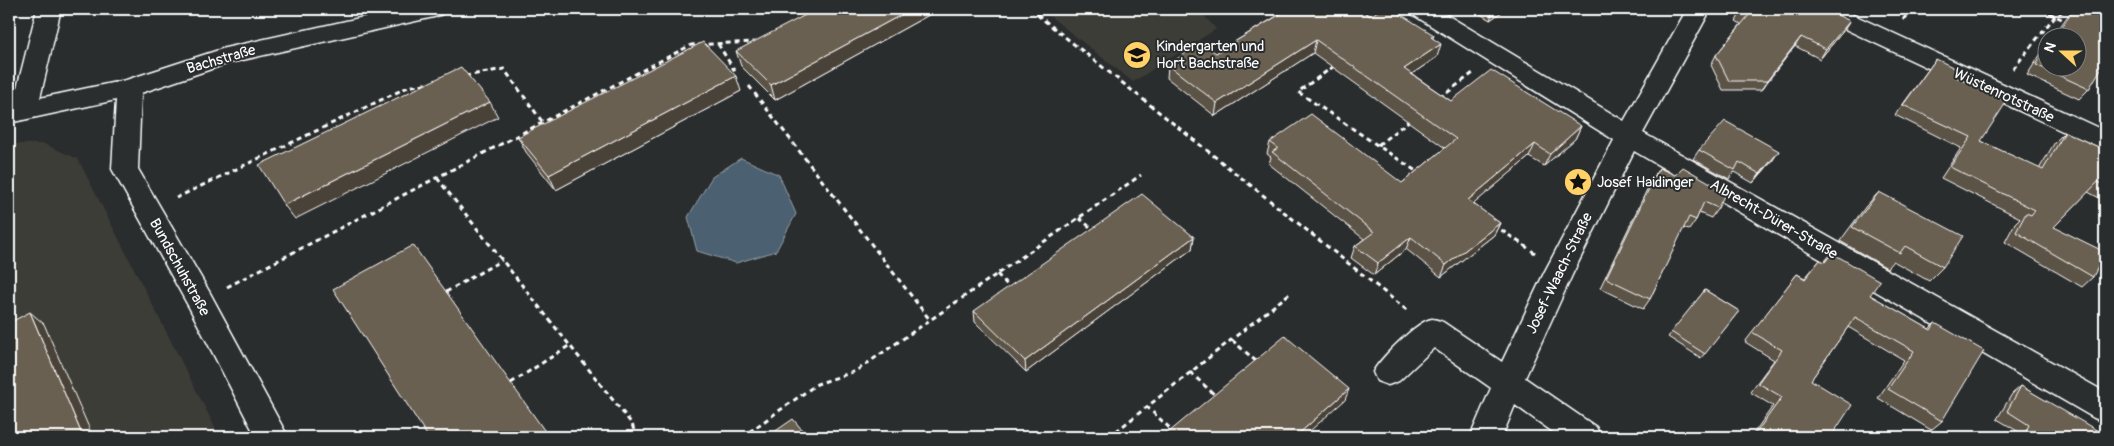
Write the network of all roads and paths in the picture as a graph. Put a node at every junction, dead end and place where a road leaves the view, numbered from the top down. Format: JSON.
{"nodes":[{"id":1,"x":49,"y":9,"type":"edge"},
{"id":2,"x":434,"y":9,"type":"edge"},
{"id":3,"x":1030,"y":9,"type":"edge"},
{"id":4,"x":1420,"y":9,"type":"edge"},
{"id":5,"x":1699,"y":9,"type":"edge"},
{"id":6,"x":1822,"y":9,"type":"edge"},
{"id":7,"x":2041,"y":9,"type":"edge"},
{"id":8,"x":2066,"y":9,"type":"edge"},
{"id":9,"x":2055,"y":16,"type":"junction"},
{"id":10,"x":2073,"y":25,"type":"edge"},
{"id":11,"x":718,"y":44,"type":"junction"},
{"id":12,"x":761,"y":47,"type":"edge"},
{"id":13,"x":1496,"y":56,"type":"junction"},
{"id":14,"x":1338,"y":64,"type":"edge"},
{"id":15,"x":736,"y":73,"type":"edge"},
{"id":16,"x":456,"y":78,"type":"edge"},
{"id":17,"x":437,"y":82,"type":"edge"},
{"id":18,"x":749,"y":86,"type":"edge"},
{"id":19,"x":129,"y":88,"type":"junction"},
{"id":20,"x":408,"y":88,"type":"junction"},
{"id":21,"x":1995,"y":91,"type":"junction"},
{"id":22,"x":413,"y":94,"type":"edge"},
{"id":23,"x":1433,"y":103,"type":"edge"},
{"id":24,"x":16,"y":112,"type":"edge"},
{"id":25,"x":1417,"y":115,"type":"edge"},
{"id":26,"x":544,"y":123,"type":"junction"},
{"id":27,"x":548,"y":130,"type":"edge"},
{"id":28,"x":306,"y":136,"type":"junction"},
{"id":29,"x":1628,"y":136,"type":"junction"},
{"id":30,"x":2105,"y":142,"type":"edge"},
{"id":31,"x":312,"y":143,"type":"edge"},
{"id":32,"x":1378,"y":145,"type":"junction"},
{"id":33,"x":1141,"y":175,"type":"dead end"},
{"id":34,"x":1425,"y":177,"type":"edge"},
{"id":35,"x":437,"y":178,"type":"junction"},
{"id":36,"x":149,"y":211,"type":"junction"},
{"id":37,"x":1079,"y":218,"type":"junction"},
{"id":38,"x":1488,"y":221,"type":"edge"},
{"id":39,"x":1099,"y":235,"type":"edge"},
{"id":40,"x":502,"y":260,"type":"junction"},
{"id":41,"x":1559,"y":270,"type":"junction"},
{"id":42,"x":997,"y":274,"type":"junction"},
{"id":43,"x":446,"y":292,"type":"edge"},
{"id":44,"x":1016,"y":294,"type":"edge"},
{"id":45,"x":1289,"y":294,"type":"dead end"},
{"id":46,"x":200,"y":301,"type":"junction"},
{"id":47,"x":930,"y":320,"type":"junction"},
{"id":48,"x":1433,"y":331,"type":"junction"},
{"id":49,"x":1232,"y":340,"type":"junction"},
{"id":50,"x":570,"y":345,"type":"junction"},
{"id":51,"x":1260,"y":365,"type":"edge"},
{"id":52,"x":1190,"y":372,"type":"junction"},
{"id":53,"x":1388,"y":372,"type":"dead end"},
{"id":54,"x":511,"y":383,"type":"edge"},
{"id":55,"x":1507,"y":383,"type":"junction"},
{"id":56,"x":1219,"y":399,"type":"edge"},
{"id":57,"x":1146,"y":406,"type":"junction"},
{"id":58,"x":2105,"y":408,"type":"edge"},
{"id":59,"x":1177,"y":435,"type":"edge"},
{"id":60,"x":272,"y":437,"type":"edge"},
{"id":61,"x":636,"y":437,"type":"edge"},
{"id":62,"x":744,"y":437,"type":"edge"},
{"id":63,"x":1108,"y":437,"type":"edge"},
{"id":64,"x":1486,"y":437,"type":"edge"},
{"id":65,"x":1585,"y":437,"type":"edge"}],
"edges":[{"from":1,"to":24,"type":"street"},
{"from":2,"to":19,"type":"street","name":"Bachstraße"},
{"from":3,"to":48,"type":"path"},
{"from":4,"to":13,"type":"street","name":"Albrecht-Dürer-Straße"},
{"from":5,"to":29,"type":"street","name":"Josef-Waach-Straße"},
{"from":6,"to":21,"type":"street","name":"Wüstenrotstraße"},
{"from":7,"to":9,"type":"path"},
{"from":8,"to":9,"type":"path"},
{"from":9,"to":10,"type":"path"},
{"from":9,"to":21,"type":"path"},
{"from":11,"to":12,"type":"path"},
{"from":11,"to":15,"type":"path"},
{"from":11,"to":26,"type":"path"},
{"from":13,"to":23,"type":"path"},
{"from":13,"to":29,"type":"street","name":"Albrecht-Dürer-Straße"},
{"from":14,"to":32,"type":"path"},
{"from":16,"to":26,"type":"path"},
{"from":17,"to":20,"type":"path"},
{"from":18,"to":47,"type":"path"},
{"from":19,"to":24,"type":"street","name":"Bachstraße"},
{"from":19,"to":36,"type":"street","name":"Bundschuhstraße"},
{"from":20,"to":22,"type":"path"},
{"from":20,"to":28,"type":"path"},
{"from":21,"to":30,"type":"street","name":"Wüstenrotstraße"},
{"from":25,"to":32,"type":"path"},
{"from":26,"to":27,"type":"path"},
{"from":26,"to":35,"type":"path"},
{"from":28,"to":31,"type":"path"},
{"from":28,"to":36,"type":"path"},
{"from":29,"to":41,"type":"street","name":"Josef-Waach-Straße"},
{"from":29,"to":58,"type":"street","name":"Albrecht-Dürer-Straße"},
{"from":32,"to":34,"type":"path"},
{"from":33,"to":37,"type":"path"},
{"from":35,"to":40,"type":"path"},
{"from":35,"to":46,"type":"path"},
{"from":36,"to":46,"type":"street","name":"Bundschuhstraße"},
{"from":37,"to":39,"type":"path"},
{"from":37,"to":42,"type":"path"},
{"from":38,"to":41,"type":"path"},
{"from":40,"to":43,"type":"path"},
{"from":40,"to":50,"type":"path"},
{"from":41,"to":55,"type":"street","name":"Josef-Waach-Straße"},
{"from":42,"to":44,"type":"path"},
{"from":42,"to":47,"type":"path"},
{"from":45,"to":49,"type":"path"},
{"from":46,"to":60,"type":"street","name":"Bundschuhstraße"},
{"from":47,"to":62,"type":"path"},
{"from":48,"to":53,"type":"street"},
{"from":48,"to":55,"type":"street"},
{"from":49,"to":51,"type":"path"},
{"from":49,"to":52,"type":"path"},
{"from":50,"to":54,"type":"path"},
{"from":50,"to":61,"type":"path"},
{"from":52,"to":56,"type":"path"},
{"from":52,"to":57,"type":"path"},
{"from":55,"to":64,"type":"street","name":"Josef-Waach-Straße"},
{"from":55,"to":65,"type":"street"},
{"from":57,"to":59,"type":"path"},
{"from":57,"to":63,"type":"path"}]}
